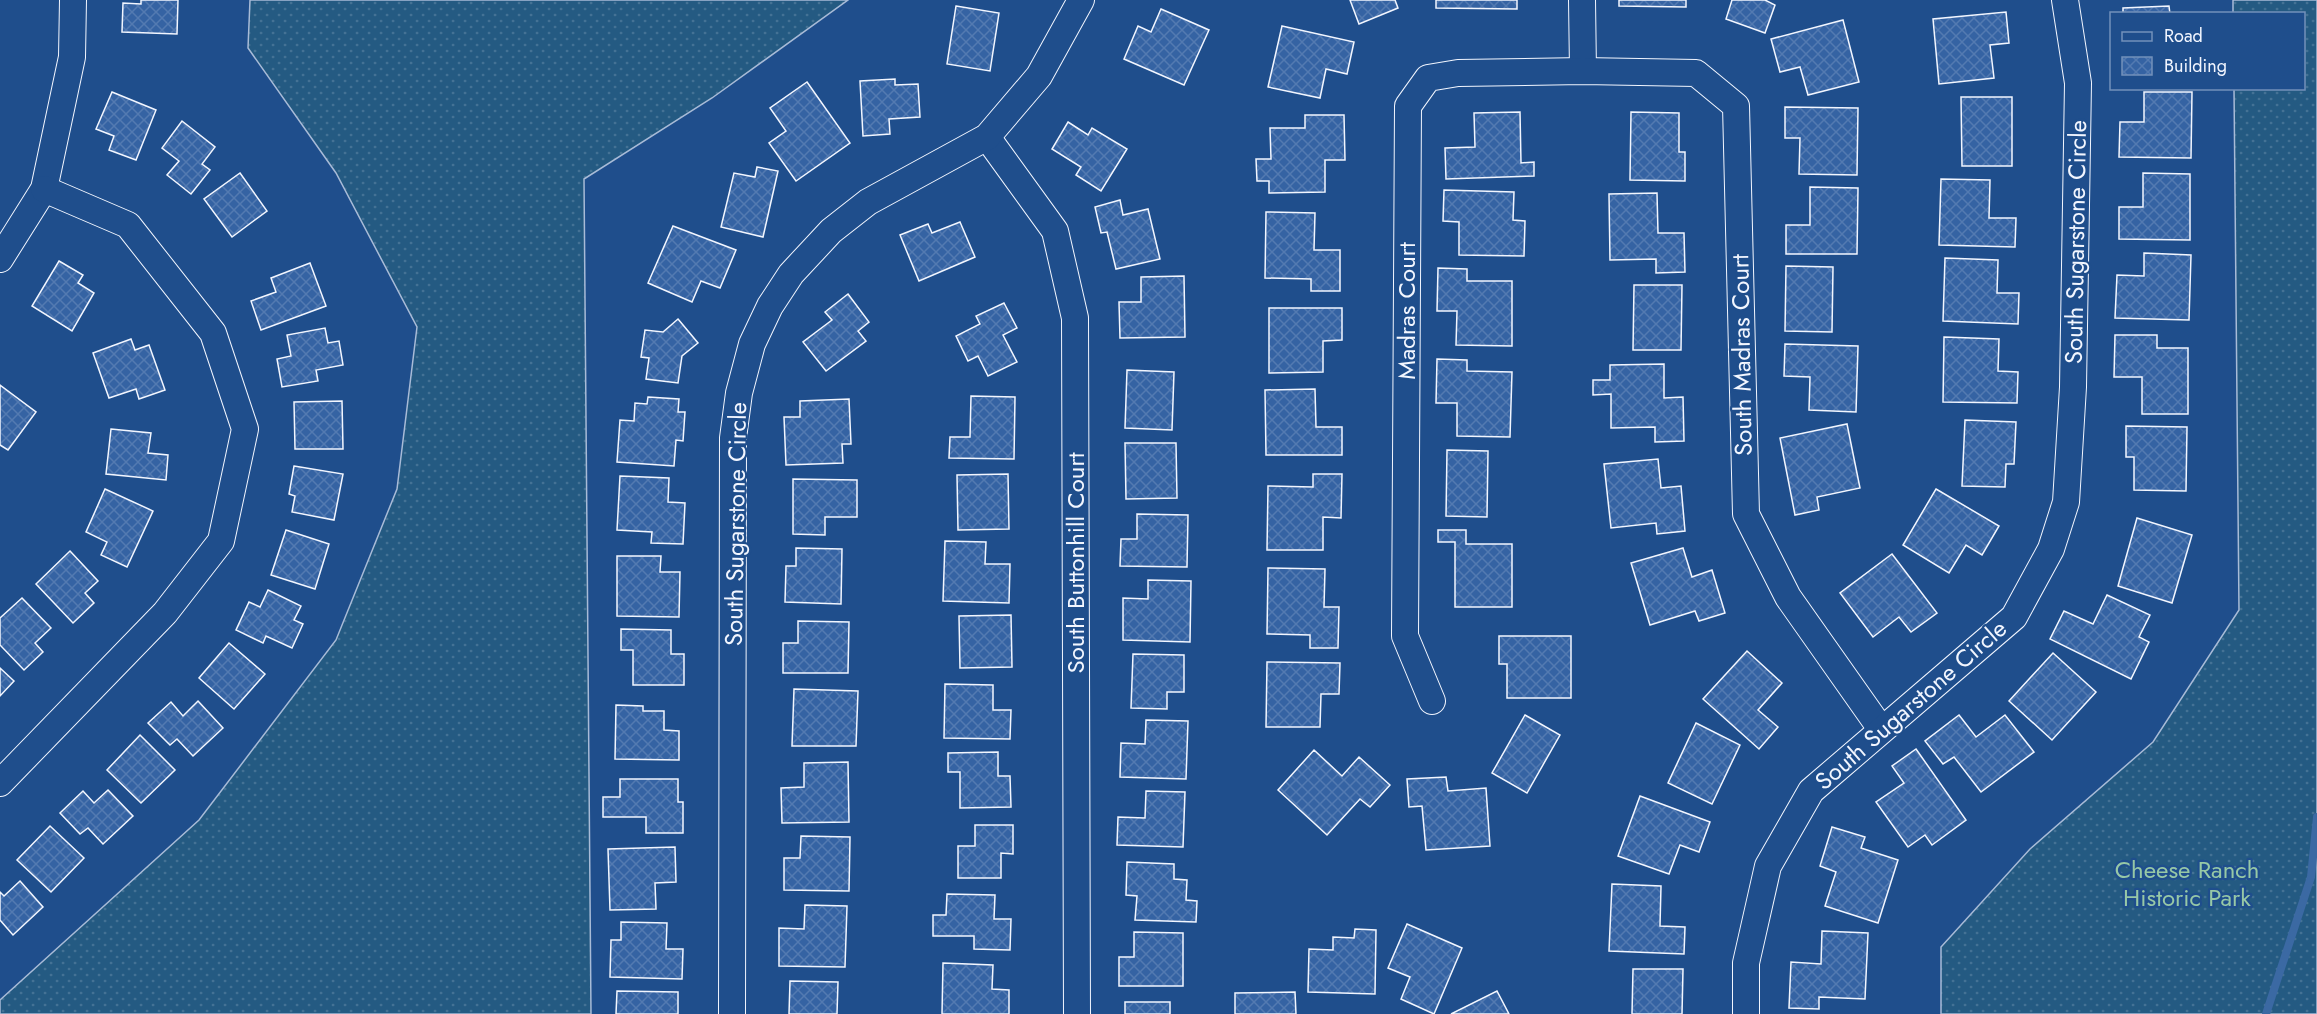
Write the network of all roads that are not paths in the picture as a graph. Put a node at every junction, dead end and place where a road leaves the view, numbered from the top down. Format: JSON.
{"nodes":[{"id":1,"x":73,"y":0,"type":"edge"},
{"id":2,"x":1081,"y":0,"type":"edge"},
{"id":3,"x":1582,"y":0,"type":"edge"},
{"id":4,"x":2065,"y":0,"type":"edge"},
{"id":5,"x":1583,"y":71,"type":"junction"},
{"id":6,"x":987,"y":137,"type":"junction"},
{"id":7,"x":44,"y":189,"type":"junction"},
{"id":8,"x":0,"y":259,"type":"edge"},
{"id":9,"x":1432,"y":701,"type":"dead end"},
{"id":10,"x":1881,"y":729,"type":"junction"},
{"id":11,"x":0,"y":783,"type":"edge"},
{"id":12,"x":732,"y":1014,"type":"edge"},
{"id":13,"x":1077,"y":1014,"type":"edge"},
{"id":14,"x":1746,"y":1014,"type":"edge"}],
"edges":[{"from":1,"to":7,"type":"street"},
{"from":2,"to":6,"type":"street","name":"South Sugarstone Circle"},
{"from":3,"to":5,"type":"street"},
{"from":4,"to":10,"type":"street","name":"South Sugarstone Circle"},
{"from":5,"to":9,"type":"street","name":"Madras Court"},
{"from":5,"to":10,"type":"street","name":"South Madras Court"},
{"from":6,"to":12,"type":"street","name":"South Sugarstone Circle"},
{"from":6,"to":13,"type":"street","name":"South Buttonhill Court"},
{"from":7,"to":8,"type":"street"},
{"from":7,"to":11,"type":"street"},
{"from":10,"to":14,"type":"street","name":"South Sugarstone Circle"}]}
